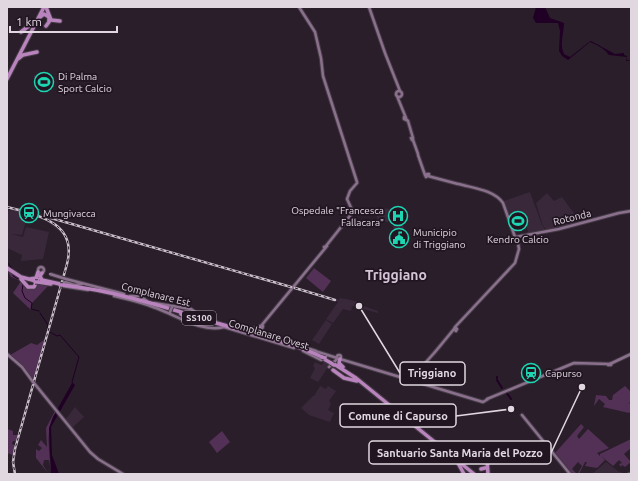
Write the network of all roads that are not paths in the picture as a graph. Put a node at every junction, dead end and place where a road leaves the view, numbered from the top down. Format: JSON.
{"nodes":[{"id":1,"x":44,"y":7,"type":"edge"},
{"id":2,"x":300,"y":7,"type":"edge"},
{"id":3,"x":370,"y":7,"type":"edge"},
{"id":4,"x":60,"y":21,"type":"dead end"},
{"id":5,"x":35,"y":22,"type":"junction"},
{"id":6,"x":46,"y":26,"type":"dead end"},
{"id":7,"x":21,"y":32,"type":"dead end"},
{"id":8,"x":26,"y":42,"type":"junction"},
{"id":9,"x":37,"y":52,"type":"dead end"},
{"id":10,"x":28,"y":54,"type":"junction"},
{"id":11,"x":14,"y":64,"type":"junction"},
{"id":12,"x":7,"y":72,"type":"edge"},
{"id":13,"x":7,"y":76,"type":"edge"},
{"id":14,"x":7,"y":79,"type":"edge"},
{"id":15,"x":400,"y":91,"type":"junction"},
{"id":16,"x":396,"y":92,"type":"junction"},
{"id":17,"x":397,"y":96,"type":"junction"},
{"id":18,"x":401,"y":96,"type":"junction"},
{"id":19,"x":400,"y":102,"type":"junction"},
{"id":20,"x":631,"y":211,"type":"edge"},
{"id":21,"x":516,"y":237,"type":"junction"},
{"id":22,"x":8,"y":269,"type":"edge"},
{"id":23,"x":39,"y":273,"type":"junction"},
{"id":24,"x":15,"y":274,"type":"junction"},
{"id":25,"x":37,"y":282,"type":"junction"},
{"id":26,"x":73,"y":282,"type":"junction"},
{"id":27,"x":61,"y":285,"type":"junction"},
{"id":28,"x":28,"y":286,"type":"junction"},
{"id":29,"x":189,"y":309,"type":"junction"},
{"id":30,"x":171,"y":310,"type":"junction"},
{"id":31,"x":189,"y":315,"type":"junction"},
{"id":32,"x":183,"y":320,"type":"junction"},
{"id":33,"x":260,"y":328,"type":"junction"},
{"id":34,"x":243,"y":330,"type":"junction"},
{"id":35,"x":293,"y":345,"type":"junction"},
{"id":36,"x":316,"y":351,"type":"junction"},
{"id":37,"x":7,"y":354,"type":"edge"},
{"id":38,"x":631,"y":354,"type":"edge"},
{"id":39,"x":323,"y":357,"type":"junction"},
{"id":40,"x":340,"y":358,"type":"junction"},
{"id":41,"x":332,"y":365,"type":"junction"},
{"id":42,"x":340,"y":369,"type":"junction"},
{"id":43,"x":342,"y":376,"type":"junction"},
{"id":44,"x":412,"y":378,"type":"junction"},
{"id":45,"x":358,"y":381,"type":"junction"},
{"id":46,"x":364,"y":385,"type":"junction"},
{"id":47,"x":522,"y":415,"type":"dead end"},
{"id":48,"x":455,"y":460,"type":"junction"},
{"id":49,"x":487,"y":460,"type":"dead end"},
{"id":50,"x":486,"y":470,"type":"edge"},
{"id":51,"x":122,"y":474,"type":"edge"},
{"id":52,"x":464,"y":474,"type":"edge"},
{"id":53,"x":473,"y":474,"type":"edge"},
{"id":54,"x":570,"y":474,"type":"edge"}],
"edges":[{"from":1,"to":4,"type":"highway"},
{"from":1,"to":5,"type":"highway"},
{"from":2,"to":33,"type":"main road"},
{"from":3,"to":15,"type":"main road"},
{"from":3,"to":16,"type":"main road"},
{"from":5,"to":6,"type":"highway"},
{"from":5,"to":7,"type":"highway"},
{"from":5,"to":8,"type":"highway"},
{"from":5,"to":11,"type":"highway"},
{"from":8,"to":10,"type":"highway"},
{"from":8,"to":11,"type":"highway"},
{"from":9,"to":10,"type":"highway"},
{"from":10,"to":11,"type":"highway"},
{"from":11,"to":12,"type":"highway"},
{"from":11,"to":13,"type":"highway"},
{"from":11,"to":14,"type":"highway"},
{"from":15,"to":16,"type":"main road"},
{"from":15,"to":18,"type":"main road"},
{"from":16,"to":17,"type":"main road"},
{"from":17,"to":18,"type":"main road"},
{"from":17,"to":19,"type":"main road"},
{"from":18,"to":19,"type":"main road"},
{"from":19,"to":21,"type":"main road"},
{"from":20,"to":21,"type":"main road","name":"Rotonda"},
{"from":21,"to":44,"type":"main road","bridge":true},
{"from":22,"to":24,"type":"highway","number":"SS100"},
{"from":23,"to":24,"type":"highway","number":"SS100"},
{"from":23,"to":26,"type":"main road","bridge":true},
{"from":23,"to":27,"type":"highway","number":"SS100"},
{"from":23,"to":28,"type":"highway"},
{"from":24,"to":25,"type":"highway","number":"SS100"},
{"from":24,"to":28,"type":"highway","number":"SS100"},
{"from":25,"to":27,"type":"highway","number":"SS100"},
{"from":25,"to":27,"type":"highway","number":"SS100"},
{"from":25,"to":28,"type":"highway","number":"SS100"},
{"from":26,"to":30,"type":"main road","name":"Complanare Est"},
{"from":26,"to":30,"type":"main road"},
{"from":27,"to":30,"type":"highway","number":"SS100"},
{"from":27,"to":31,"type":"highway","number":"SS100"},
{"from":29,"to":30,"type":"main road","name":"Complanare Est"},
{"from":29,"to":31,"type":"highway","number":"SS100"},
{"from":29,"to":33,"type":"main road","name":"Complanare Est"},
{"from":30,"to":31,"type":"highway","number":"SS100"},
{"from":30,"to":32,"type":"highway","number":"SS100"},
{"from":31,"to":32,"type":"highway","number":"SS100"},
{"from":31,"to":34,"type":"highway","number":"SS100"},
{"from":31,"to":39,"type":"highway","number":"SS100"},
{"from":32,"to":39,"type":"main road","name":"Complanare Ovest"},
{"from":33,"to":34,"type":"highway","number":"SS100"},
{"from":33,"to":36,"type":"main road","name":"Complanare Est"},
{"from":34,"to":35,"type":"highway","number":"SS100"},
{"from":35,"to":36,"type":"main road"},
{"from":35,"to":39,"type":"highway","number":"SS100"},
{"from":36,"to":39,"type":"main road"},
{"from":37,"to":51,"type":"main road"},
{"from":38,"to":44,"type":"main road"},
{"from":39,"to":40,"type":"main road"},
{"from":39,"to":41,"type":"highway","number":"SS100"},
{"from":40,"to":41,"type":"main road"},
{"from":40,"to":44,"type":"main road"},
{"from":40,"to":46,"type":"highway","number":"SS100"},
{"from":41,"to":42,"type":"highway","number":"SS100"},
{"from":41,"to":43,"type":"highway","number":"SS100"},
{"from":41,"to":46,"type":"highway","number":"SS100"},
{"from":42,"to":43,"type":"highway"},
{"from":42,"to":45,"type":"highway","number":"SS100"},
{"from":43,"to":45,"type":"highway","number":"SS100"},
{"from":45,"to":48,"type":"highway","number":"SS100"},
{"from":46,"to":48,"type":"highway","number":"SS100"},
{"from":47,"to":54,"type":"main road"},
{"from":48,"to":52,"type":"highway","number":"SS100"},
{"from":48,"to":53,"type":"highway","number":"SS100"},
{"from":49,"to":50,"type":"highway"},
{"from":52,"to":53,"type":"highway","number":"SS100"}]}
